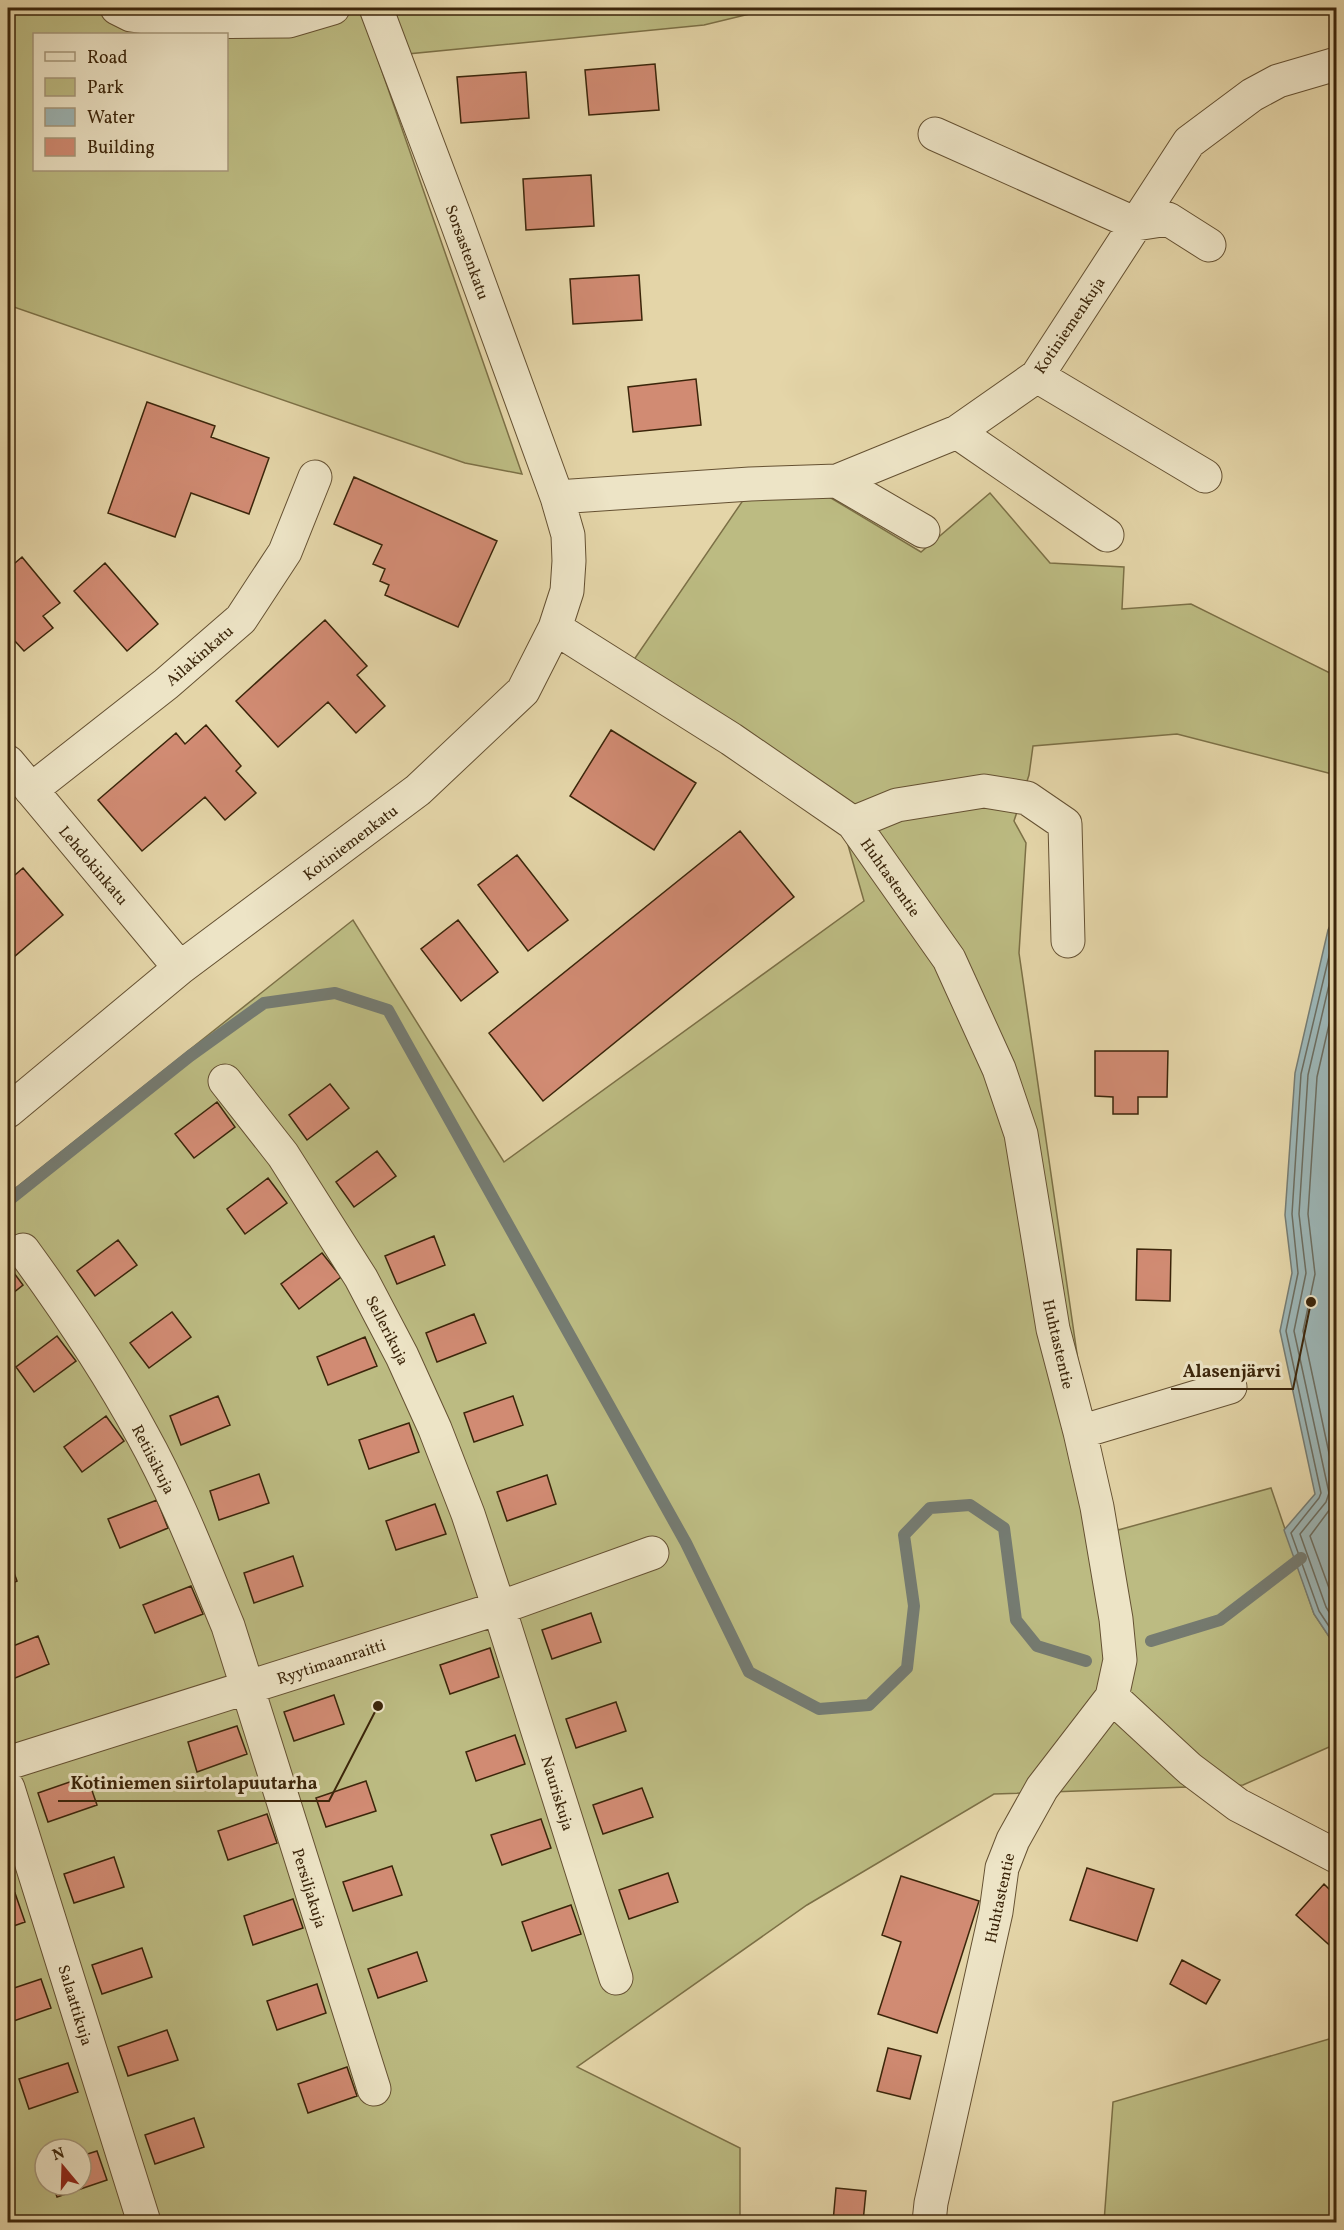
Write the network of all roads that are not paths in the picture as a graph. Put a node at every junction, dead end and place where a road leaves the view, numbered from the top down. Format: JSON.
{"nodes":[{"id":1,"x":117,"y":8,"type":"edge"},
{"id":2,"x":333,"y":8,"type":"edge"},
{"id":3,"x":376,"y":8,"type":"edge"},
{"id":4,"x":1336,"y":64,"type":"edge"},
{"id":5,"x":935,"y":134,"type":"dead end"},
{"id":6,"x":1136,"y":224,"type":"junction"},
{"id":7,"x":1209,"y":245,"type":"dead end"},
{"id":8,"x":1037,"y":376,"type":"junction"},
{"id":9,"x":957,"y":432,"type":"junction"},
{"id":10,"x":1206,"y":476,"type":"dead end"},
{"id":11,"x":315,"y":477,"type":"dead end"},
{"id":12,"x":837,"y":481,"type":"junction"},
{"id":13,"x":557,"y":497,"type":"junction"},
{"id":14,"x":923,"y":531,"type":"dead end"},
{"id":15,"x":1107,"y":535,"type":"dead end"},
{"id":16,"x":555,"y":628,"type":"junction"},
{"id":17,"x":8,"y":762,"type":"edge"},
{"id":18,"x":31,"y":790,"type":"junction"},
{"id":19,"x":853,"y":823,"type":"junction"},
{"id":20,"x":1068,"y":941,"type":"dead end"},
{"id":21,"x":180,"y":969,"type":"junction"},
{"id":22,"x":225,"y":1081,"type":"dead end"},
{"id":23,"x":8,"y":1111,"type":"edge"},
{"id":24,"x":23,"y":1250,"type":"dead end"},
{"id":25,"x":1230,"y":1386,"type":"dead end"},
{"id":26,"x":1080,"y":1432,"type":"junction"},
{"id":27,"x":652,"y":1553,"type":"dead end"},
{"id":28,"x":499,"y":1608,"type":"junction"},
{"id":29,"x":247,"y":1687,"type":"junction"},
{"id":30,"x":1112,"y":1697,"type":"junction"},
{"id":31,"x":8,"y":1763,"type":"edge"},
{"id":32,"x":8,"y":1788,"type":"edge"},
{"id":33,"x":1336,"y":1856,"type":"edge"},
{"id":34,"x":616,"y":1978,"type":"dead end"},
{"id":35,"x":374,"y":2089,"type":"dead end"},
{"id":36,"x":144,"y":2223,"type":"edge"},
{"id":37,"x":929,"y":2223,"type":"edge"}],
"edges":[{"from":1,"to":2,"type":"street"},
{"from":3,"to":13,"type":"street","name":"Sorsastenkatu"},
{"from":4,"to":6,"type":"street","name":"Kotiniemenkuja"},
{"from":5,"to":6,"type":"street"},
{"from":6,"to":7,"type":"street"},
{"from":6,"to":8,"type":"street","name":"Kotiniemenkuja"},
{"from":8,"to":9,"type":"street","name":"Kotiniemenkuja"},
{"from":8,"to":10,"type":"street"},
{"from":9,"to":12,"type":"street","name":"Kotiniemenkuja"},
{"from":9,"to":15,"type":"street"},
{"from":11,"to":18,"type":"street","name":"Ailakinkatu"},
{"from":12,"to":13,"type":"street","name":"Kotiniemenkuja"},
{"from":12,"to":14,"type":"street"},
{"from":13,"to":16,"type":"street","name":"Kotiniemenkatu"},
{"from":16,"to":19,"type":"street","name":"Huhtastentie"},
{"from":16,"to":21,"type":"street","name":"Kotiniemenkatu"},
{"from":17,"to":18,"type":"street","name":"Lehdokinkatu"},
{"from":18,"to":21,"type":"street","name":"Lehdokinkatu"},
{"from":19,"to":20,"type":"street"},
{"from":19,"to":26,"type":"street","name":"Huhtastentie"},
{"from":21,"to":23,"type":"street","name":"Kotiniemenkatu"},
{"from":22,"to":28,"type":"street","name":"Sellerikuja"},
{"from":24,"to":29,"type":"street","name":"Retiisikuja"},
{"from":25,"to":26,"type":"street"},
{"from":26,"to":30,"type":"street","name":"Huhtastentie"},
{"from":27,"to":28,"type":"street","name":"Ryytimaanraitti"},
{"from":28,"to":29,"type":"street","name":"Ryytimaanraitti"},
{"from":28,"to":34,"type":"street","name":"Nauriskuja"},
{"from":29,"to":31,"type":"street","name":"Ryytimaanraitti"},
{"from":29,"to":35,"type":"street","name":"Persiljakuja"},
{"from":30,"to":33,"type":"street"},
{"from":30,"to":37,"type":"street","name":"Huhtastentie"},
{"from":32,"to":36,"type":"street","name":"Salaattikuja"}]}
